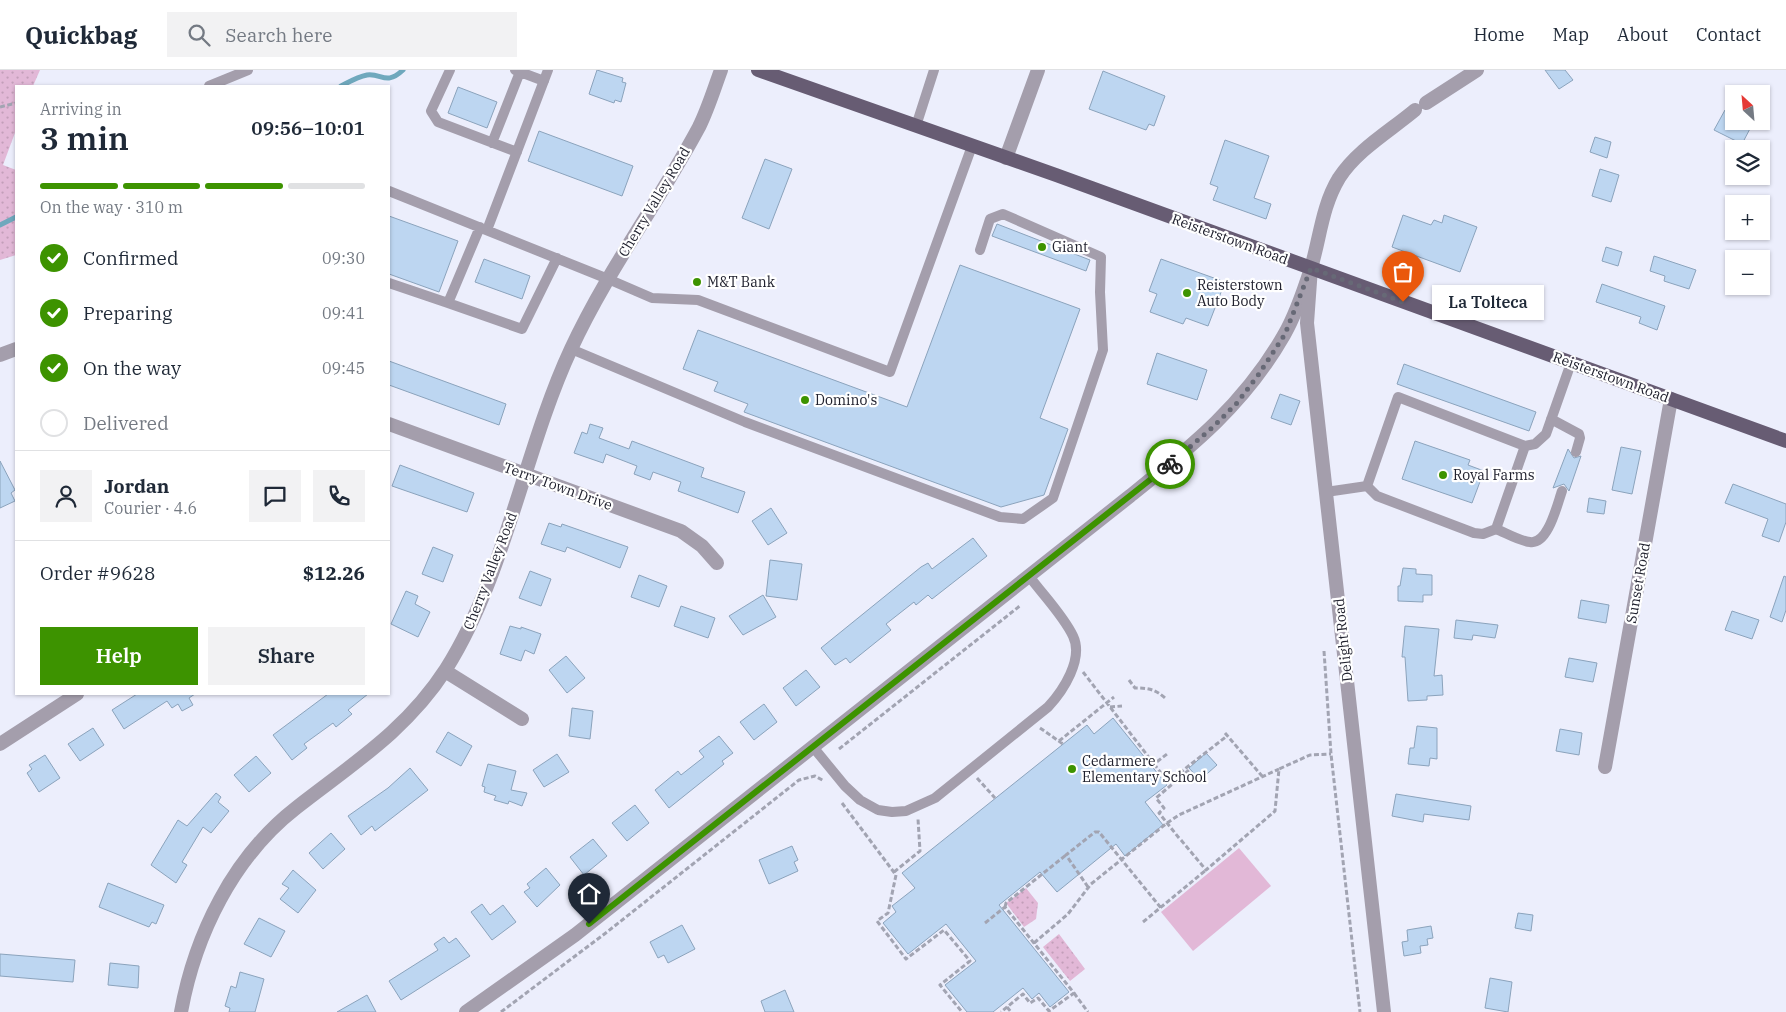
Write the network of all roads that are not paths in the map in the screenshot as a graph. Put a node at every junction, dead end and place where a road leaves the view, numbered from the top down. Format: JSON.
{"nodes":[{"id":1,"x":248,"y":70,"type":"edge"},
{"id":2,"x":450,"y":70,"type":"edge"},
{"id":3,"x":548,"y":70,"type":"edge"},
{"id":4,"x":721,"y":70,"type":"edge"},
{"id":5,"x":758,"y":70,"type":"edge"},
{"id":6,"x":934,"y":70,"type":"edge"},
{"id":7,"x":1038,"y":70,"type":"edge"},
{"id":8,"x":1477,"y":70,"type":"edge"},
{"id":9,"x":518,"y":71,"type":"edge"},
{"id":10,"x":544,"y":81,"type":"junction"},
{"id":11,"x":211,"y":85,"type":"edge"},
{"id":12,"x":916,"y":126,"type":"junction"},
{"id":13,"x":492,"y":143,"type":"junction"},
{"id":14,"x":972,"y":146,"type":"junction"},
{"id":15,"x":516,"y":152,"type":"junction"},
{"id":16,"x":1006,"y":158,"type":"junction"},
{"id":17,"x":390,"y":191,"type":"edge"},
{"id":18,"x":483,"y":228,"type":"junction"},
{"id":19,"x":980,"y":250,"type":"dead end"},
{"id":20,"x":556,"y":258,"type":"junction"},
{"id":21,"x":1311,"y":268,"type":"junction"},
{"id":22,"x":608,"y":279,"type":"junction"},
{"id":23,"x":390,"y":283,"type":"edge"},
{"id":24,"x":448,"y":303,"type":"junction"},
{"id":25,"x":15,"y":349,"type":"edge"},
{"id":26,"x":571,"y":349,"type":"junction"},
{"id":27,"x":0,"y":355,"type":"edge"},
{"id":28,"x":1572,"y":363,"type":"junction"},
{"id":29,"x":1671,"y":399,"type":"junction"},
{"id":30,"x":1551,"y":419,"type":"junction"},
{"id":31,"x":390,"y":424,"type":"edge"},
{"id":32,"x":1786,"y":441,"type":"edge"},
{"id":33,"x":1525,"y":446,"type":"junction"},
{"id":34,"x":1576,"y":452,"type":"dead end"},
{"id":35,"x":526,"y":474,"type":"junction"},
{"id":36,"x":1367,"y":486,"type":"junction"},
{"id":37,"x":1562,"y":491,"type":"dead end"},
{"id":38,"x":1326,"y":492,"type":"junction"},
{"id":39,"x":1496,"y":529,"type":"junction"},
{"id":40,"x":717,"y":563,"type":"dead end"},
{"id":41,"x":1029,"y":576,"type":"junction"},
{"id":42,"x":445,"y":671,"type":"junction"},
{"id":43,"x":75,"y":695,"type":"edge"},
{"id":44,"x":522,"y":719,"type":"dead end"},
{"id":45,"x":0,"y":744,"type":"edge"},
{"id":46,"x":813,"y":747,"type":"junction"},
{"id":47,"x":1605,"y":767,"type":"dead end"},
{"id":48,"x":181,"y":1012,"type":"edge"},
{"id":49,"x":466,"y":1012,"type":"edge"},
{"id":50,"x":1384,"y":1012,"type":"edge"}],
"edges":[{"from":1,"to":11,"type":"lane"},
{"from":2,"to":13,"type":"lane"},
{"from":3,"to":10,"type":"lane"},
{"from":4,"to":22,"type":"street","name":"Cherry Valley Road"},
{"from":5,"to":12,"type":"main road","name":"Reisterstown Road"},
{"from":6,"to":12,"type":"lane"},
{"from":7,"to":16,"type":"street"},
{"from":8,"to":21,"type":"street"},
{"from":9,"to":10,"type":"lane"},
{"from":9,"to":13,"type":"lane"},
{"from":10,"to":15,"type":"lane"},
{"from":12,"to":14,"type":"main road","name":"Reisterstown Road"},
{"from":13,"to":15,"type":"lane"},
{"from":14,"to":16,"type":"main road","name":"Reisterstown Road"},
{"from":14,"to":22,"type":"lane"},
{"from":15,"to":18,"type":"lane"},
{"from":16,"to":21,"type":"main road","name":"Reisterstown Road"},
{"from":17,"to":18,"type":"lane"},
{"from":18,"to":20,"type":"lane"},
{"from":18,"to":24,"type":"lane"},
{"from":19,"to":26,"type":"lane"},
{"from":20,"to":22,"type":"lane"},
{"from":20,"to":24,"type":"lane"},
{"from":21,"to":28,"type":"main road","name":"Reisterstown Road"},
{"from":21,"to":38,"type":"street","name":"Delight Road"},
{"from":21,"to":41,"type":"street"},
{"from":22,"to":26,"type":"street","name":"Cherry Valley Road"},
{"from":23,"to":24,"type":"lane"},
{"from":25,"to":27,"type":"street"},
{"from":26,"to":35,"type":"street","name":"Cherry Valley Road"},
{"from":28,"to":29,"type":"main road","name":"Reisterstown Road"},
{"from":28,"to":30,"type":"lane"},
{"from":29,"to":32,"type":"main road","name":"Reisterstown Road"},
{"from":29,"to":47,"type":"street","name":"Sunset Road"},
{"from":30,"to":33,"type":"lane"},
{"from":30,"to":34,"type":"lane"},
{"from":31,"to":35,"type":"street","name":"Terry Town Drive"},
{"from":33,"to":36,"type":"lane"},
{"from":33,"to":39,"type":"lane"},
{"from":35,"to":40,"type":"street","name":"Terry Town Drive"},
{"from":35,"to":42,"type":"street","name":"Cherry Valley Road"},
{"from":36,"to":38,"type":"lane"},
{"from":36,"to":39,"type":"lane"},
{"from":37,"to":39,"type":"lane"},
{"from":38,"to":50,"type":"street","name":"Delight Road"},
{"from":41,"to":46,"type":"street"},
{"from":41,"to":46,"type":"lane"},
{"from":42,"to":44,"type":"street"},
{"from":42,"to":48,"type":"street","name":"Cherry Valley Road"},
{"from":43,"to":45,"type":"street"},
{"from":46,"to":49,"type":"street"}]}
